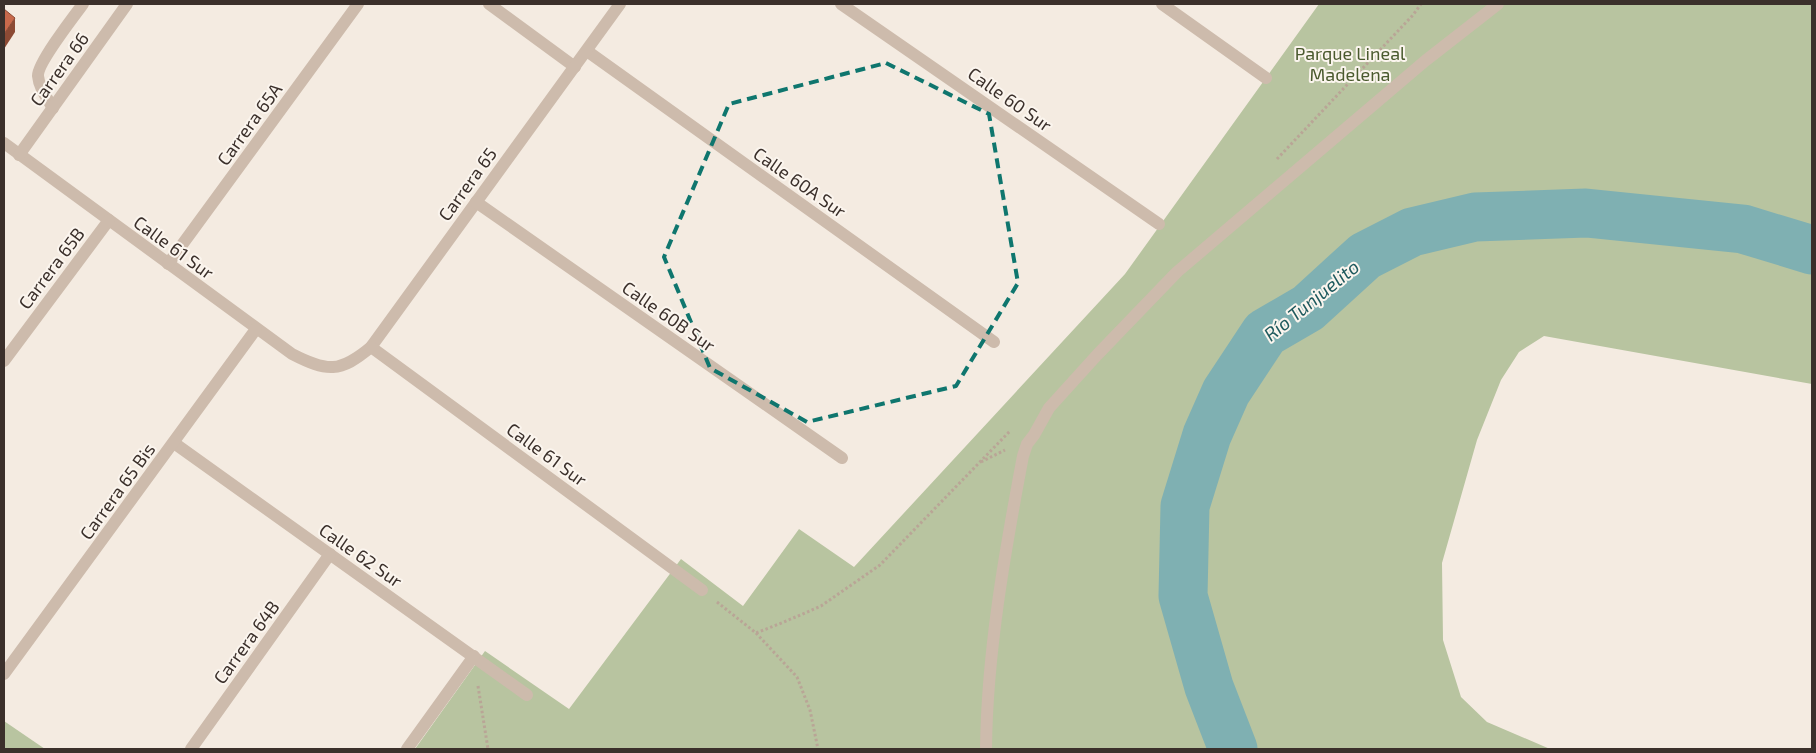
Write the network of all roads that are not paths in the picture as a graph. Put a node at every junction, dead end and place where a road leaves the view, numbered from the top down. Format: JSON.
{"nodes":[{"id":1,"x":83,"y":4,"type":"edge"},
{"id":2,"x":127,"y":4,"type":"edge"},
{"id":3,"x":358,"y":4,"type":"edge"},
{"id":4,"x":490,"y":4,"type":"edge"},
{"id":5,"x":620,"y":4,"type":"edge"},
{"id":6,"x":841,"y":4,"type":"edge"},
{"id":7,"x":1162,"y":4,"type":"edge"},
{"id":8,"x":1498,"y":4,"type":"edge"},
{"id":9,"x":587,"y":51,"type":"junction"},
{"id":10,"x":575,"y":67,"type":"junction"},
{"id":11,"x":1266,"y":78,"type":"dead end"},
{"id":12,"x":52,"y":108,"type":"junction"},
{"id":13,"x":4,"y":143,"type":"edge"},
{"id":14,"x":19,"y":155,"type":"junction"},
{"id":15,"x":476,"y":202,"type":"junction"},
{"id":16,"x":109,"y":220,"type":"junction"},
{"id":17,"x":1159,"y":224,"type":"dead end"},
{"id":18,"x":168,"y":264,"type":"junction"},
{"id":19,"x":256,"y":329,"type":"junction"},
{"id":20,"x":994,"y":342,"type":"dead end"},
{"id":21,"x":371,"y":347,"type":"junction"},
{"id":22,"x":4,"y":361,"type":"edge"},
{"id":23,"x":330,"y":368,"type":"joint"},
{"id":24,"x":174,"y":443,"type":"junction"},
{"id":25,"x":842,"y":458,"type":"dead end"},
{"id":26,"x":330,"y":554,"type":"junction"},
{"id":27,"x":702,"y":590,"type":"dead end"},
{"id":28,"x":474,"y":656,"type":"junction"},
{"id":29,"x":4,"y":674,"type":"edge"},
{"id":30,"x":527,"y":695,"type":"dead end"},
{"id":31,"x":191,"y":749,"type":"edge"},
{"id":32,"x":407,"y":749,"type":"edge"},
{"id":33,"x":986,"y":749,"type":"edge"}],
"edges":[{"from":1,"to":12,"type":"street"},
{"from":2,"to":12,"type":"street","name":"Carrera 66"},
{"from":3,"to":18,"type":"street","name":"Carrera 65A"},
{"from":4,"to":10,"type":"street"},
{"from":5,"to":9,"type":"street","name":"Carrera 65"},
{"from":6,"to":17,"type":"street","name":"Calle 60 Sur"},
{"from":7,"to":11,"type":"street"},
{"from":8,"to":33,"type":"street"},
{"from":9,"to":10,"type":"street","name":"Carrera 65"},
{"from":9,"to":20,"type":"street","name":"Calle 60A Sur"},
{"from":10,"to":15,"type":"street","name":"Carrera 65"},
{"from":12,"to":14,"type":"street","name":"Carrera 66"},
{"from":13,"to":14,"type":"street","name":"Calle 61 Sur"},
{"from":14,"to":16,"type":"street","name":"Calle 61 Sur"},
{"from":15,"to":21,"type":"street","name":"Carrera 65"},
{"from":15,"to":25,"type":"street","name":"Calle 60B Sur"},
{"from":16,"to":18,"type":"street","name":"Calle 61 Sur"},
{"from":16,"to":22,"type":"street","name":"Carrera 65B"},
{"from":18,"to":19,"type":"street","name":"Calle 61 Sur"},
{"from":19,"to":23,"type":"street","name":"Calle 61 Sur"},
{"from":19,"to":24,"type":"street","name":"Carrera 65 Bis"},
{"from":21,"to":23,"type":"street","name":"Carrera 65"},
{"from":21,"to":27,"type":"street","name":"Calle 61 Sur"},
{"from":24,"to":26,"type":"street","name":"Calle 62 Sur"},
{"from":24,"to":29,"type":"street","name":"Carrera 65 Bis"},
{"from":26,"to":28,"type":"street","name":"Calle 62 Sur"},
{"from":26,"to":31,"type":"street","name":"Carrera 64B"},
{"from":28,"to":30,"type":"street","name":"Calle 62 Sur"},
{"from":28,"to":32,"type":"street"}]}
